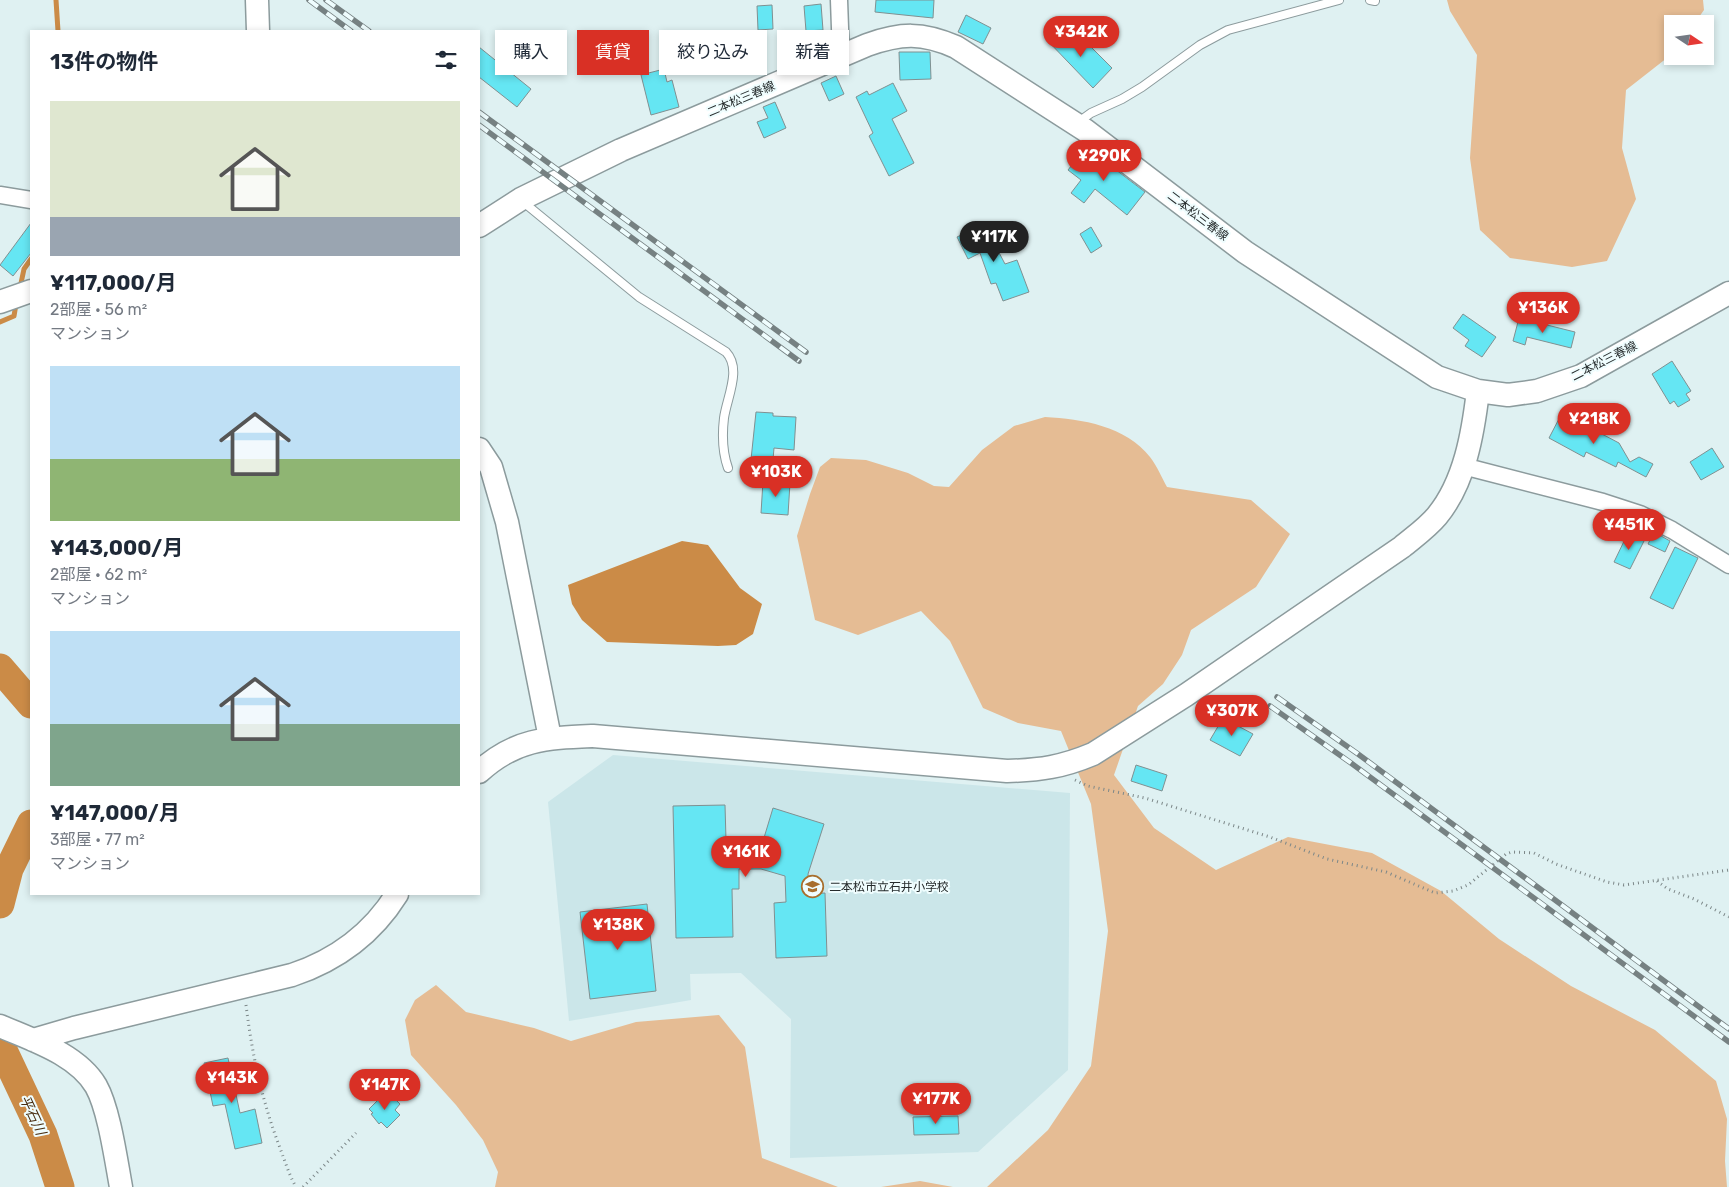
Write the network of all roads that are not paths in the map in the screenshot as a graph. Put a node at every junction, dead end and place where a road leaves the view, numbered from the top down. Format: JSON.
{"nodes":[{"id":1,"x":257,"y":0,"type":"edge"},
{"id":2,"x":839,"y":0,"type":"edge"},
{"id":3,"x":1338,"y":0,"type":"edge"},
{"id":4,"x":258,"y":30,"type":"edge"},
{"id":5,"x":840,"y":30,"type":"edge"},
{"id":6,"x":849,"y":53,"type":"edge"},
{"id":7,"x":797,"y":75,"type":"edge"},
{"id":8,"x":1076,"y":124,"type":"junction"},
{"id":9,"x":0,"y":195,"type":"edge"},
{"id":10,"x":521,"y":199,"type":"junction"},
{"id":11,"x":30,"y":200,"type":"edge"},
{"id":12,"x":480,"y":225,"type":"edge"},
{"id":13,"x":30,"y":291,"type":"edge"},
{"id":14,"x":1729,"y":294,"type":"edge"},
{"id":15,"x":0,"y":302,"type":"edge"},
{"id":16,"x":1478,"y":391,"type":"junction"},
{"id":17,"x":480,"y":450,"type":"edge"},
{"id":18,"x":1463,"y":466,"type":"junction"},
{"id":19,"x":728,"y":468,"type":"dead end"},
{"id":20,"x":1729,"y":565,"type":"edge"},
{"id":21,"x":550,"y":738,"type":"junction"},
{"id":22,"x":480,"y":771,"type":"edge"},
{"id":23,"x":396,"y":895,"type":"edge"},
{"id":24,"x":0,"y":1026,"type":"edge"},
{"id":25,"x":33,"y":1040,"type":"junction"},
{"id":26,"x":121,"y":1187,"type":"edge"}],
"edges":[{"from":1,"to":4,"type":"street"},
{"from":2,"to":5,"type":"street"},
{"from":3,"to":8,"type":"lane"},
{"from":6,"to":8,"type":"street","name":"二本松三春線"},
{"from":7,"to":10,"type":"street","name":"二本松三春線"},
{"from":8,"to":16,"type":"street","name":"二本松三春線"},
{"from":9,"to":11,"type":"street"},
{"from":10,"to":12,"type":"street","name":"二本松三春線"},
{"from":10,"to":19,"type":"lane"},
{"from":13,"to":15,"type":"street"},
{"from":14,"to":16,"type":"street","name":"二本松三春線"},
{"from":16,"to":18,"type":"street"},
{"from":17,"to":21,"type":"street"},
{"from":18,"to":20,"type":"street"},
{"from":18,"to":21,"type":"street"},
{"from":21,"to":22,"type":"street"},
{"from":23,"to":25,"type":"street"},
{"from":24,"to":25,"type":"street"},
{"from":25,"to":26,"type":"street"}]}
